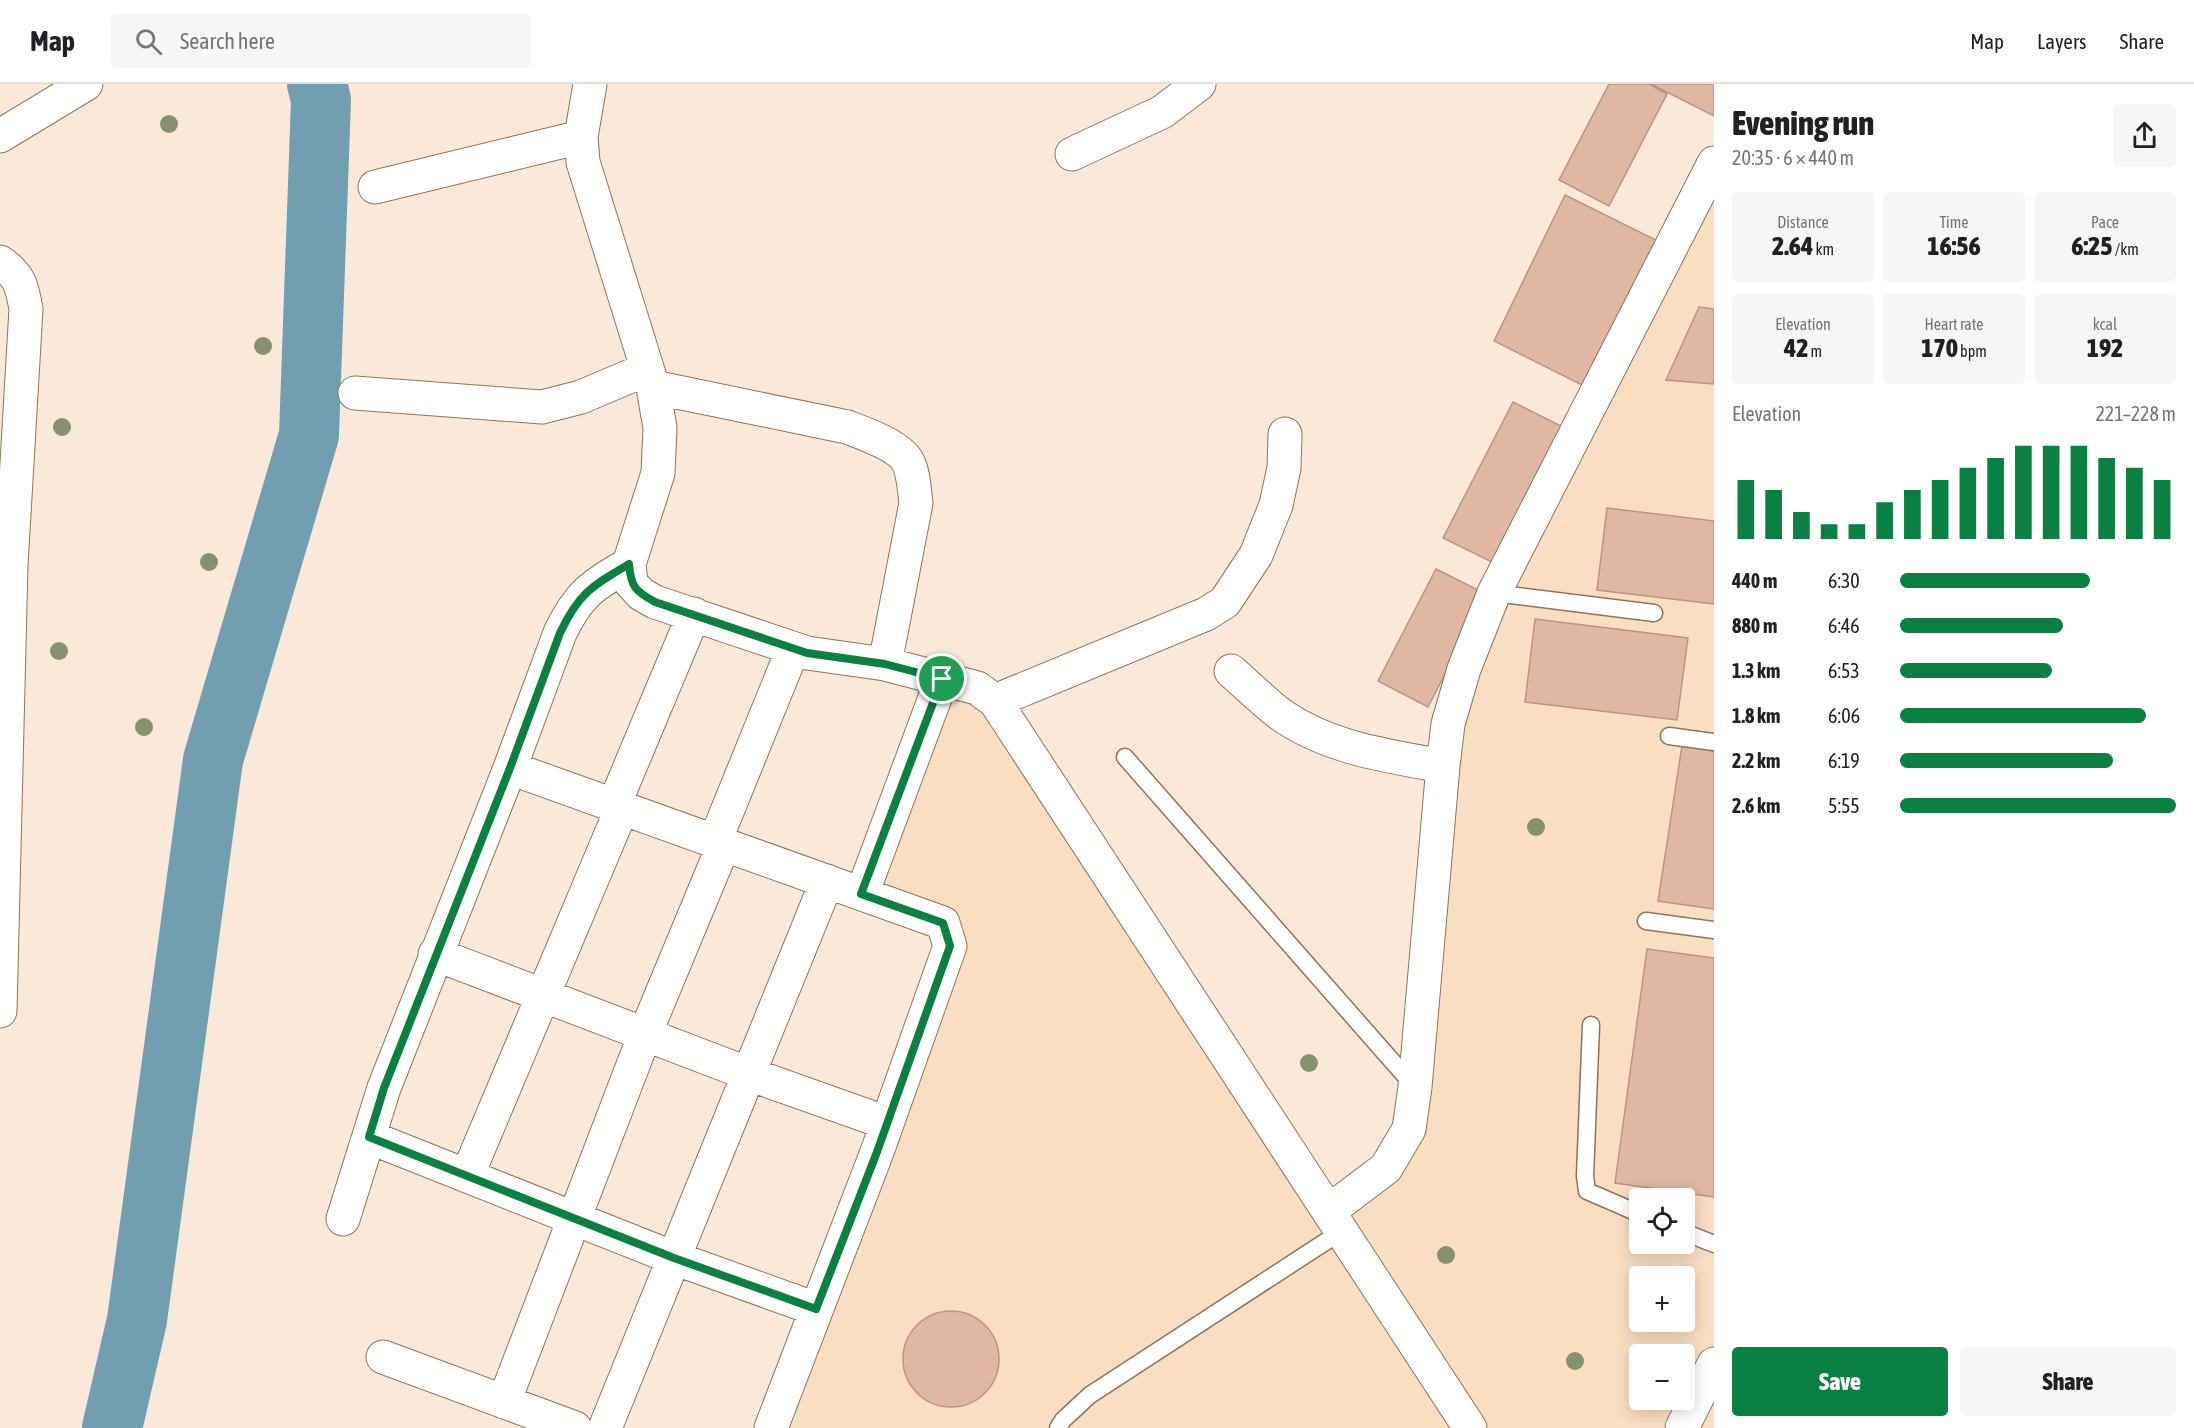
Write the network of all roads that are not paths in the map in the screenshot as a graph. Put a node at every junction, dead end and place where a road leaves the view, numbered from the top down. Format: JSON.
{"nodes":[{"id":1,"x":86,"y":84,"type":"edge"},
{"id":2,"x":590,"y":84,"type":"edge"},
{"id":3,"x":1199,"y":84,"type":"edge"},
{"id":4,"x":0,"y":135,"type":"edge"},
{"id":5,"x":582,"y":137,"type":"junction"},
{"id":6,"x":1072,"y":154,"type":"dead end"},
{"id":7,"x":1714,"y":163,"type":"edge"},
{"id":8,"x":375,"y":187,"type":"dead end"},
{"id":9,"x":0,"y":262,"type":"edge"},
{"id":10,"x":650,"y":378,"type":"junction"},
{"id":11,"x":355,"y":393,"type":"dead end"},
{"id":12,"x":1285,"y":434,"type":"dead end"},
{"id":13,"x":629,"y":564,"type":"junction"},
{"id":14,"x":1494,"y":593,"type":"junction"},
{"id":15,"x":1654,"y":613,"type":"dead end"},
{"id":16,"x":694,"y":614,"type":"junction"},
{"id":17,"x":793,"y":649,"type":"junction"},
{"id":18,"x":885,"y":664,"type":"junction"},
{"id":19,"x":1231,"y":671,"type":"dead end"},
{"id":20,"x":942,"y":679,"type":"junction"},
{"id":21,"x":995,"y":701,"type":"junction"},
{"id":22,"x":1669,"y":736,"type":"dead end"},
{"id":23,"x":1714,"y":742,"type":"edge"},
{"id":24,"x":1125,"y":757,"type":"dead end"},
{"id":25,"x":1443,"y":766,"type":"junction"},
{"id":26,"x":510,"y":768,"type":"junction"},
{"id":27,"x":618,"y":807,"type":"junction"},
{"id":28,"x":720,"y":843,"type":"junction"},
{"id":29,"x":827,"y":881,"type":"junction"},
{"id":30,"x":861,"y":894,"type":"junction"},
{"id":31,"x":1646,"y":921,"type":"dead end"},
{"id":32,"x":1714,"y":930,"type":"edge"},
{"id":33,"x":435,"y":954,"type":"junction"},
{"id":34,"x":542,"y":995,"type":"junction"},
{"id":35,"x":0,"y":1011,"type":"edge"},
{"id":36,"x":1591,"y":1025,"type":"dead end"},
{"id":37,"x":645,"y":1034,"type":"junction"},
{"id":38,"x":749,"y":1074,"type":"junction"},
{"id":39,"x":1415,"y":1087,"type":"junction"},
{"id":40,"x":887,"y":1122,"type":"junction"},
{"id":41,"x":369,"y":1137,"type":"junction"},
{"id":42,"x":466,"y":1176,"type":"junction"},
{"id":43,"x":1629,"y":1209,"type":"edge"},
{"id":44,"x":574,"y":1218,"type":"junction"},
{"id":45,"x":343,"y":1219,"type":"dead end"},
{"id":46,"x":1335,"y":1221,"type":"junction"},
{"id":47,"x":1695,"y":1236,"type":"edge"},
{"id":48,"x":1714,"y":1244,"type":"edge"},
{"id":49,"x":674,"y":1258,"type":"junction"},
{"id":50,"x":816,"y":1309,"type":"junction"},
{"id":51,"x":383,"y":1357,"type":"dead end"},
{"id":52,"x":1714,"y":1364,"type":"edge"},
{"id":53,"x":504,"y":1402,"type":"junction"},
{"id":54,"x":574,"y":1428,"type":"edge"},
{"id":55,"x":605,"y":1428,"type":"edge"},
{"id":56,"x":771,"y":1428,"type":"edge"},
{"id":57,"x":1058,"y":1428,"type":"edge"},
{"id":58,"x":1470,"y":1428,"type":"edge"},
{"id":59,"x":1682,"y":1428,"type":"edge"}],
"edges":[{"from":1,"to":4,"type":"street"},
{"from":2,"to":5,"type":"street"},
{"from":3,"to":6,"type":"street"},
{"from":5,"to":8,"type":"street"},
{"from":5,"to":10,"type":"street"},
{"from":7,"to":14,"type":"street"},
{"from":9,"to":35,"type":"street"},
{"from":10,"to":11,"type":"street"},
{"from":10,"to":13,"type":"street"},
{"from":10,"to":18,"type":"street"},
{"from":12,"to":21,"type":"street"},
{"from":13,"to":16,"type":"street"},
{"from":13,"to":26,"type":"street"},
{"from":14,"to":15,"type":"lane"},
{"from":14,"to":25,"type":"street"},
{"from":16,"to":17,"type":"street"},
{"from":16,"to":27,"type":"street"},
{"from":17,"to":18,"type":"street"},
{"from":17,"to":28,"type":"street"},
{"from":18,"to":20,"type":"street"},
{"from":19,"to":25,"type":"street"},
{"from":20,"to":21,"type":"street"},
{"from":20,"to":30,"type":"street"},
{"from":21,"to":46,"type":"street"},
{"from":22,"to":23,"type":"lane"},
{"from":24,"to":39,"type":"lane"},
{"from":25,"to":39,"type":"street"},
{"from":26,"to":27,"type":"street"},
{"from":26,"to":33,"type":"street"},
{"from":27,"to":28,"type":"street"},
{"from":27,"to":34,"type":"street"},
{"from":28,"to":29,"type":"street"},
{"from":28,"to":37,"type":"street"},
{"from":29,"to":30,"type":"street"},
{"from":29,"to":38,"type":"street"},
{"from":30,"to":40,"type":"street"},
{"from":31,"to":32,"type":"lane"},
{"from":33,"to":34,"type":"street"},
{"from":33,"to":41,"type":"street"},
{"from":34,"to":37,"type":"street"},
{"from":34,"to":42,"type":"street"},
{"from":36,"to":43,"type":"lane"},
{"from":37,"to":38,"type":"street"},
{"from":37,"to":44,"type":"street"},
{"from":38,"to":40,"type":"street"},
{"from":38,"to":49,"type":"street"},
{"from":39,"to":46,"type":"street"},
{"from":40,"to":50,"type":"street"},
{"from":41,"to":42,"type":"street"},
{"from":41,"to":45,"type":"street"},
{"from":42,"to":44,"type":"street"},
{"from":44,"to":49,"type":"street"},
{"from":44,"to":53,"type":"street"},
{"from":46,"to":57,"type":"lane"},
{"from":46,"to":58,"type":"street"},
{"from":47,"to":48,"type":"lane"},
{"from":49,"to":50,"type":"street"},
{"from":49,"to":55,"type":"street"},
{"from":50,"to":56,"type":"street"},
{"from":51,"to":53,"type":"street"},
{"from":52,"to":59,"type":"street"},
{"from":53,"to":54,"type":"street"}]}
